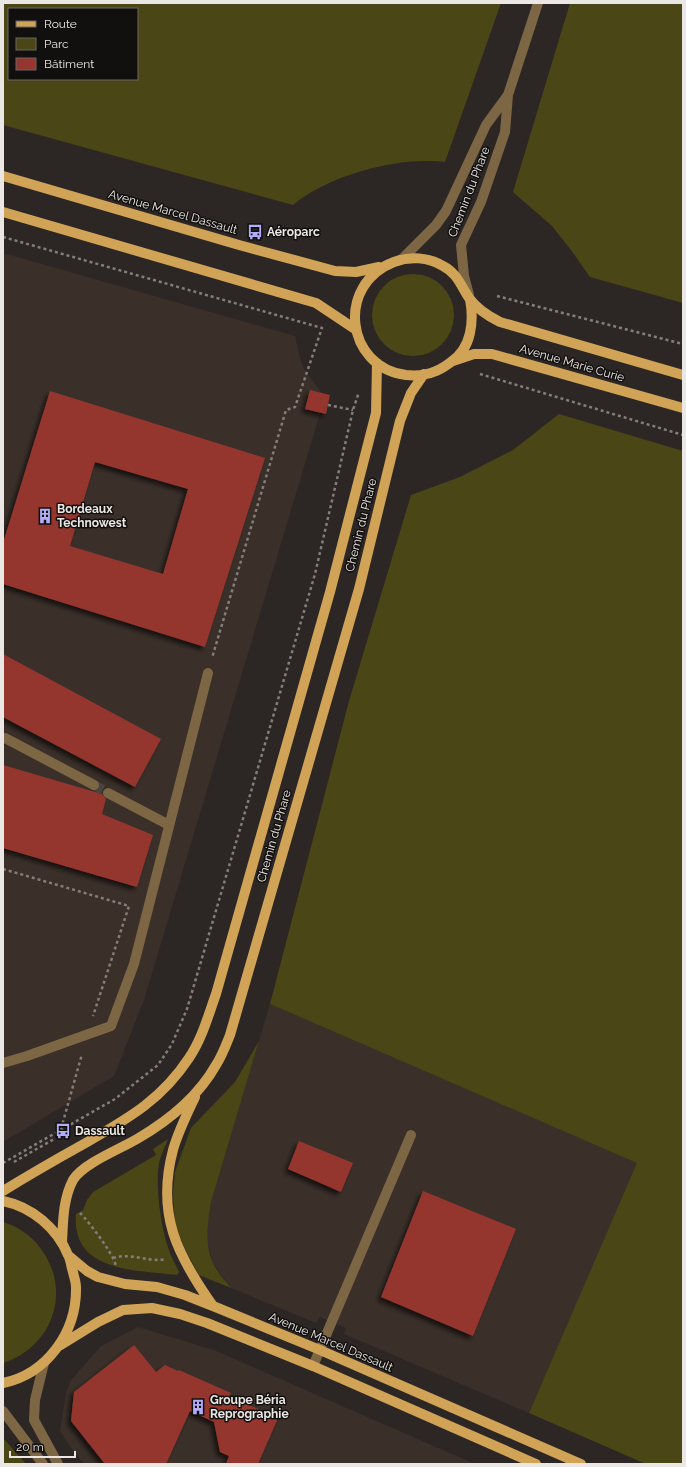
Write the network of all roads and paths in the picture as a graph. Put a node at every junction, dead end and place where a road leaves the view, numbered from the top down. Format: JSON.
{"nodes":[{"id":1,"x":538,"y":3,"type":"edge"},
{"id":2,"x":508,"y":95,"type":"junction"},
{"id":3,"x":3,"y":176,"type":"edge"},
{"id":4,"x":3,"y":212,"type":"edge"},
{"id":5,"x":3,"y":237,"type":"edge"},
{"id":6,"x":402,"y":259,"type":"junction"},
{"id":7,"x":383,"y":266,"type":"junction"},
{"id":8,"x":497,"y":296,"type":"dead end"},
{"id":9,"x":470,"y":299,"type":"junction"},
{"id":10,"x":355,"y":329,"type":"junction"},
{"id":11,"x":683,"y":344,"type":"edge"},
{"id":12,"x":453,"y":360,"type":"junction"},
{"id":13,"x":377,"y":364,"type":"junction"},
{"id":14,"x":424,"y":374,"type":"junction"},
{"id":15,"x":480,"y":374,"type":"dead end"},
{"id":16,"x":683,"y":374,"type":"edge"},
{"id":17,"x":360,"y":390,"type":"dead end"},
{"id":18,"x":328,"y":404,"type":"dead end"},
{"id":19,"x":683,"y":408,"type":"edge"},
{"id":20,"x":353,"y":410,"type":"junction"},
{"id":21,"x":683,"y":435,"type":"edge"},
{"id":22,"x":208,"y":672,"type":"joint"},
{"id":23,"x":5,"y":738,"type":"dead end"},
{"id":24,"x":94,"y":785,"type":"tunnel mouth"},
{"id":25,"x":108,"y":793,"type":"tunnel mouth"},
{"id":26,"x":169,"y":825,"type":"junction"},
{"id":27,"x":3,"y":869,"type":"edge"},
{"id":28,"x":87,"y":1035,"type":"junction"},
{"id":29,"x":3,"y":1063,"type":"edge"},
{"id":30,"x":198,"y":1091,"type":"junction"},
{"id":31,"x":115,"y":1099,"type":"junction"},
{"id":32,"x":116,"y":1105,"type":"dead end"},
{"id":33,"x":61,"y":1129,"type":"junction"},
{"id":34,"x":411,"y":1135,"type":"dead end"},
{"id":35,"x":45,"y":1138,"type":"junction"},
{"id":36,"x":54,"y":1139,"type":"dead end"},
{"id":37,"x":50,"y":1141,"type":"junction"},
{"id":38,"x":12,"y":1157,"type":"junction"},
{"id":39,"x":14,"y":1162,"type":"junction"},
{"id":40,"x":3,"y":1163,"type":"edge"},
{"id":41,"x":15,"y":1167,"type":"dead end"},
{"id":42,"x":3,"y":1191,"type":"edge"},
{"id":43,"x":3,"y":1201,"type":"edge"},
{"id":44,"x":62,"y":1243,"type":"junction"},
{"id":45,"x":69,"y":1256,"type":"junction"},
{"id":46,"x":183,"y":1257,"type":"junction"},
{"id":47,"x":113,"y":1258,"type":"dead end"},
{"id":48,"x":213,"y":1306,"type":"junction"},
{"id":49,"x":59,"y":1346,"type":"junction"},
{"id":50,"x":320,"y":1350,"type":"junction"},
{"id":51,"x":44,"y":1363,"type":"junction"},
{"id":52,"x":313,"y":1366,"type":"junction"},
{"id":53,"x":3,"y":1383,"type":"edge"},
{"id":54,"x":3,"y":1412,"type":"edge"},
{"id":55,"x":43,"y":1464,"type":"edge"},
{"id":56,"x":58,"y":1464,"type":"edge"},
{"id":57,"x":536,"y":1464,"type":"edge"},
{"id":58,"x":581,"y":1464,"type":"edge"}],
"edges":[{"from":1,"to":2,"type":"street","name":"Chemin du Phare"},
{"from":2,"to":6,"type":"street","name":"Chemin du Phare"},
{"from":2,"to":9,"type":"street","name":"Chemin du Phare"},
{"from":3,"to":7,"type":"main road","name":"Avenue Marcel Dassault"},
{"from":4,"to":10,"type":"main road"},
{"from":5,"to":22,"type":"path"},
{"from":6,"to":7,"type":"main road"},
{"from":6,"to":9,"type":"main road"},
{"from":7,"to":10,"type":"main road"},
{"from":8,"to":11,"type":"path"},
{"from":9,"to":12,"type":"main road"},
{"from":9,"to":16,"type":"main road","name":"Avenue Marie Curie"},
{"from":10,"to":13,"type":"main road"},
{"from":12,"to":14,"type":"main road"},
{"from":12,"to":19,"type":"main road","name":"Avenue Marie Curie"},
{"from":13,"to":14,"type":"main road"},
{"from":13,"to":42,"type":"main road","name":"Chemin du Phare"},
{"from":14,"to":30,"type":"main road","name":"Chemin du Phare"},
{"from":15,"to":21,"type":"path"},
{"from":17,"to":20,"type":"path"},
{"from":18,"to":20,"type":"path"},
{"from":20,"to":31,"type":"path"},
{"from":22,"to":26,"type":"street"},
{"from":23,"to":24,"type":"street"},
{"from":25,"to":26,"type":"street"},
{"from":26,"to":28,"type":"street"},
{"from":27,"to":28,"type":"path"},
{"from":28,"to":29,"type":"street"},
{"from":28,"to":33,"type":"path"},
{"from":30,"to":44,"type":"main road","name":"Chemin du Phare"},
{"from":30,"to":46,"type":"main road"},
{"from":31,"to":32,"type":"path"},
{"from":31,"to":33,"type":"path"},
{"from":33,"to":35,"type":"path"},
{"from":34,"to":50,"type":"street"},
{"from":35,"to":37,"type":"path"},
{"from":35,"to":38,"type":"path"},
{"from":36,"to":37,"type":"path"},
{"from":37,"to":39,"type":"path"},
{"from":38,"to":39,"type":"path"},
{"from":38,"to":40,"type":"path"},
{"from":39,"to":41,"type":"path"},
{"from":43,"to":44,"type":"main road"},
{"from":44,"to":45,"type":"main road"},
{"from":45,"to":48,"type":"main road","name":"Avenue Marcel Dassault"},
{"from":45,"to":49,"type":"main road"},
{"from":46,"to":47,"type":"path"},
{"from":46,"to":48,"type":"main road"},
{"from":48,"to":50,"type":"main road","name":"Avenue Marcel Dassault"},
{"from":49,"to":51,"type":"main road"},
{"from":49,"to":52,"type":"main road"},
{"from":50,"to":52,"type":"street"},
{"from":50,"to":58,"type":"main road","name":"Avenue Marcel Dassault"},
{"from":51,"to":53,"type":"main road"},
{"from":51,"to":56,"type":"street"},
{"from":52,"to":57,"type":"main road"},
{"from":54,"to":55,"type":"street"}]}
